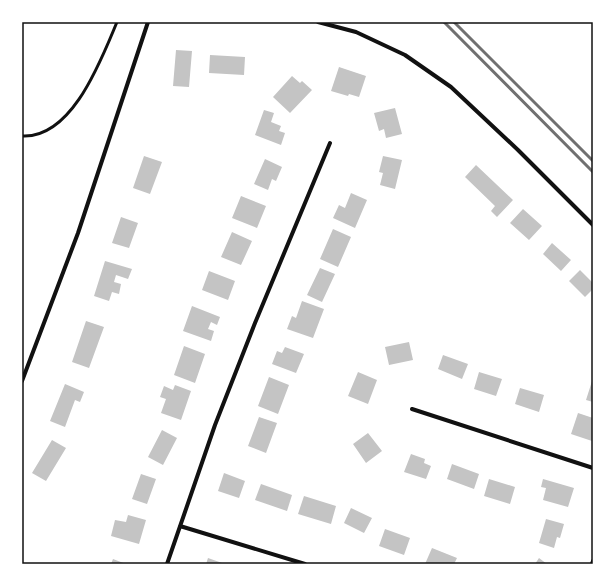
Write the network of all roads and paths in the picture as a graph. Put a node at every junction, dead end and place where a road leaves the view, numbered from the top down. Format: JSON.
{"nodes":[{"id":1,"x":118,"y":22,"type":"edge"},
{"id":2,"x":148,"y":22,"type":"edge"},
{"id":3,"x":318,"y":22,"type":"edge"},
{"id":4,"x":22,"y":136,"type":"edge"},
{"id":5,"x":330,"y":143,"type":"dead end"},
{"id":6,"x":593,"y":226,"type":"edge"},
{"id":7,"x":22,"y":381,"type":"edge"},
{"id":8,"x":412,"y":410,"type":"dead end"},
{"id":9,"x":593,"y":468,"type":"edge"},
{"id":10,"x":180,"y":526,"type":"junction"},
{"id":11,"x":593,"y":561,"type":"edge"},
{"id":12,"x":167,"y":564,"type":"edge"},
{"id":13,"x":305,"y":564,"type":"edge"},
{"id":14,"x":592,"y":564,"type":"edge"}],
"edges":[{"from":1,"to":4,"type":"lane"},
{"from":2,"to":7,"type":"street"},
{"from":3,"to":6,"type":"street"},
{"from":5,"to":10,"type":"street"},
{"from":8,"to":9,"type":"street"},
{"from":10,"to":12,"type":"street"},
{"from":10,"to":13,"type":"street"},
{"from":11,"to":14,"type":"street"}]}
